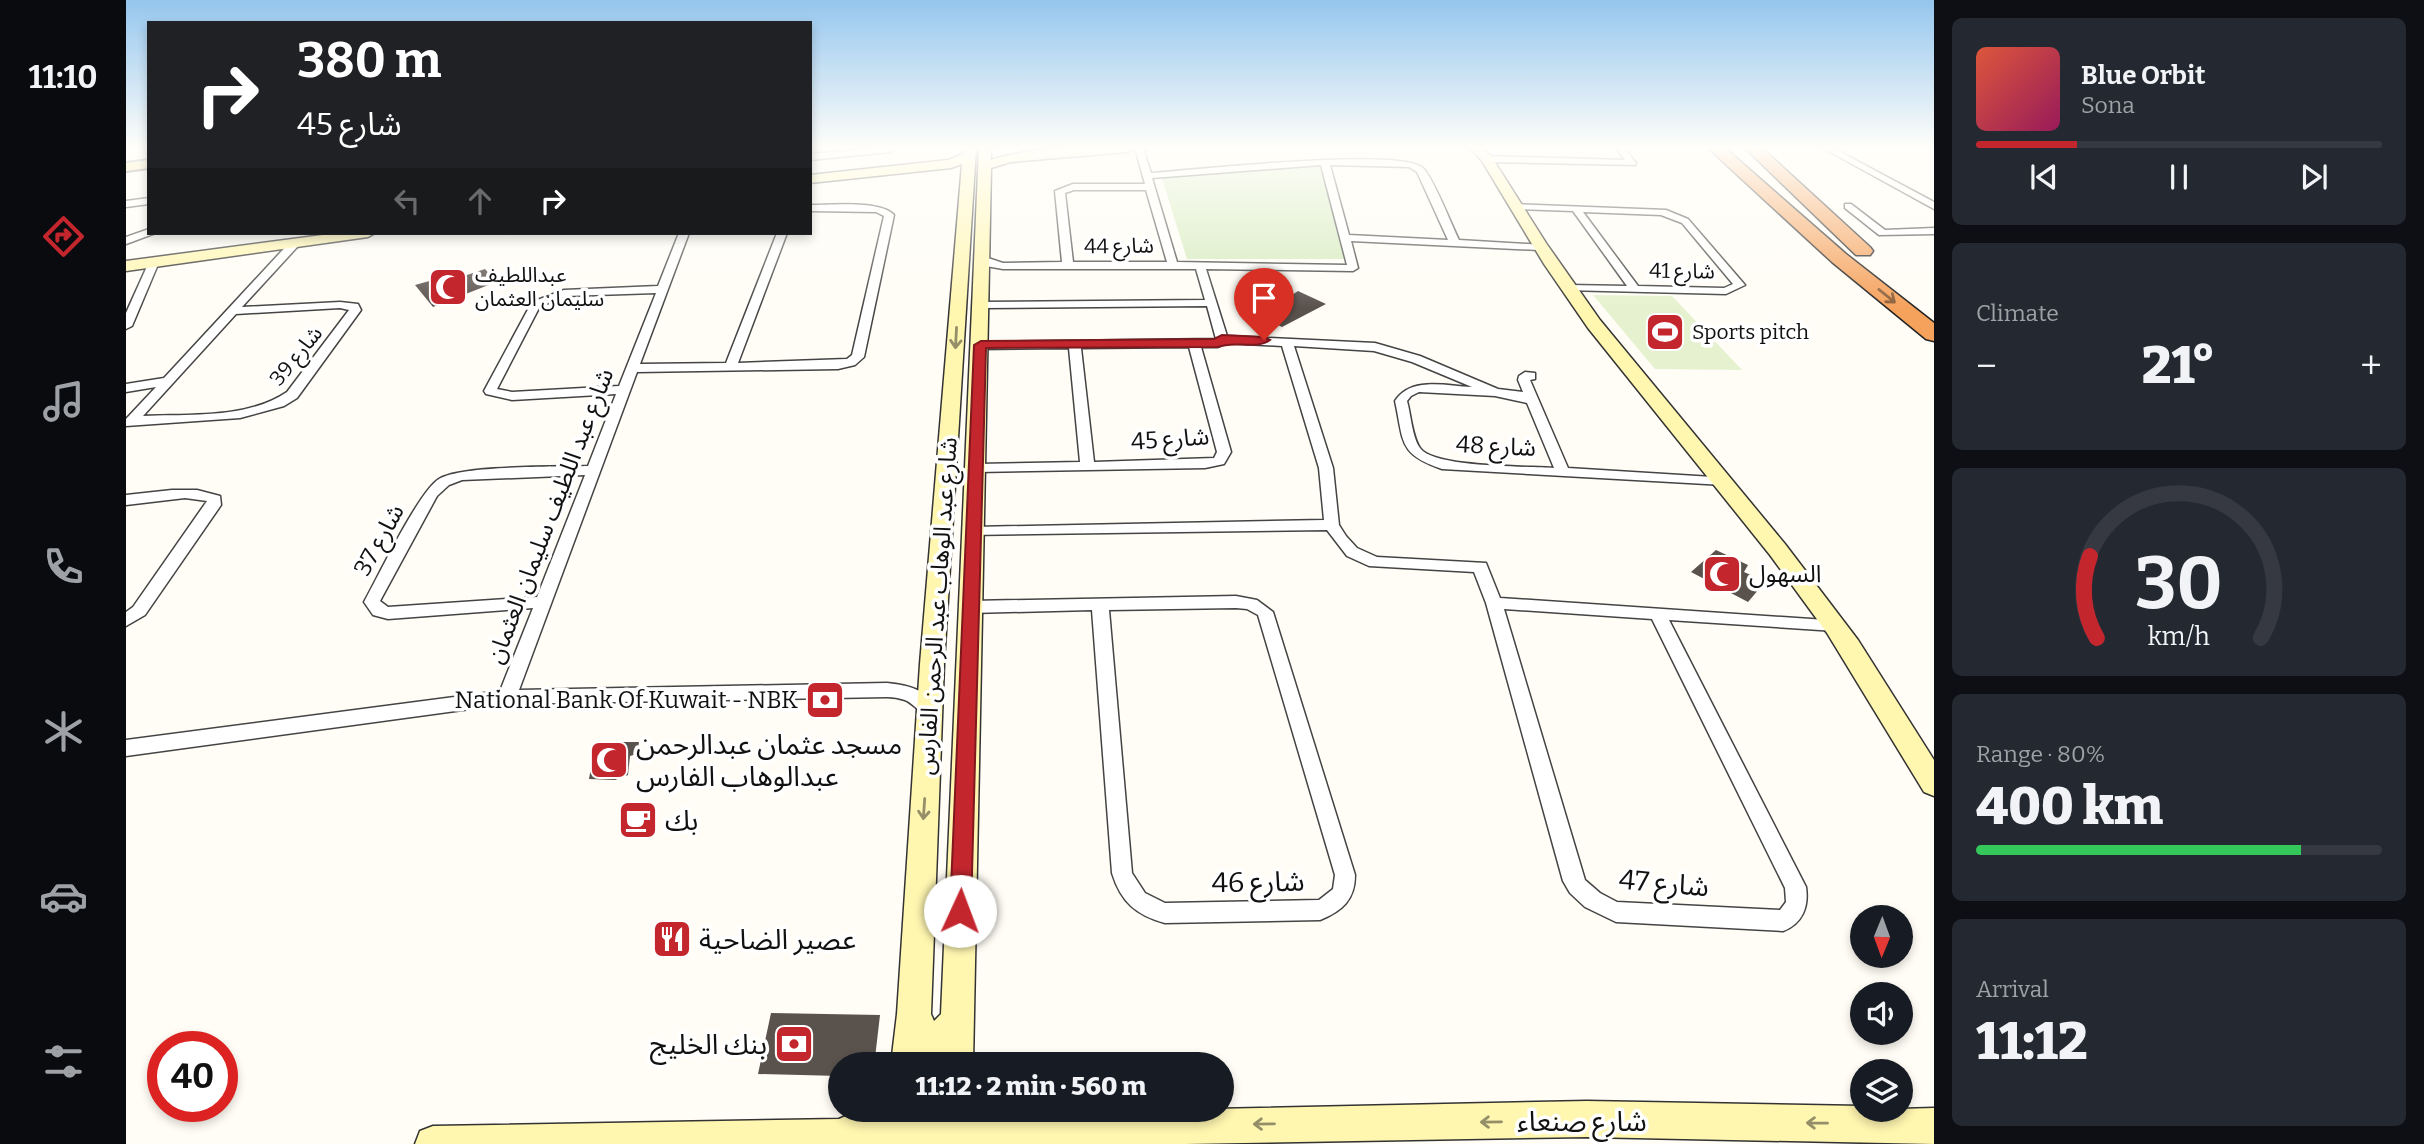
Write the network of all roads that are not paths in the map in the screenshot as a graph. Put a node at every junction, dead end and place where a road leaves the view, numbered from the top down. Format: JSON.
{"nodes":[{"id":1,"x":146,"y":201,"type":"edge"},
{"id":2,"x":977,"y":201,"type":"edge"},
{"id":3,"x":977,"y":201,"type":"edge"},
{"id":4,"x":1061,"y":201,"type":"edge"},
{"id":5,"x":1156,"y":201,"type":"edge"},
{"id":6,"x":1335,"y":201,"type":"edge"},
{"id":7,"x":1434,"y":201,"type":"edge"},
{"id":8,"x":1512,"y":201,"type":"edge"},
{"id":9,"x":1766,"y":201,"type":"edge"},
{"id":10,"x":1776,"y":201,"type":"edge"},
{"id":11,"x":1798,"y":201,"type":"edge"},
{"id":12,"x":1810,"y":201,"type":"edge"},
{"id":13,"x":126,"y":204,"type":"edge"},
{"id":14,"x":1515,"y":206,"type":"junction"},
{"id":15,"x":1848,"y":206,"type":"dead end"},
{"id":16,"x":812,"y":208,"type":"edge"},
{"id":17,"x":1576,"y":209,"type":"junction"},
{"id":18,"x":1934,"y":231,"type":"edge"},
{"id":19,"x":147,"y":233,"type":"edge"},
{"id":20,"x":353,"y":235,"type":"edge"},
{"id":21,"x":683,"y":235,"type":"edge"},
{"id":22,"x":781,"y":235,"type":"edge"},
{"id":23,"x":1345,"y":239,"type":"junction"},
{"id":24,"x":126,"y":241,"type":"edge"},
{"id":25,"x":295,"y":243,"type":"junction"},
{"id":26,"x":1455,"y":243,"type":"junction"},
{"id":27,"x":1539,"y":247,"type":"junction"},
{"id":28,"x":1839,"y":258,"type":"junction"},
{"id":29,"x":153,"y":262,"type":"junction"},
{"id":30,"x":1173,"y":265,"type":"junction"},
{"id":31,"x":1200,"y":265,"type":"junction"},
{"id":32,"x":1068,"y":266,"type":"junction"},
{"id":33,"x":126,"y":267,"type":"edge"},
{"id":34,"x":978,"y":284,"type":"junction"},
{"id":35,"x":1568,"y":288,"type":"junction"},
{"id":36,"x":662,"y":289,"type":"junction"},
{"id":37,"x":1635,"y":289,"type":"junction"},
{"id":38,"x":131,"y":300,"type":"edge"},
{"id":39,"x":1211,"y":303,"type":"junction"},
{"id":40,"x":235,"y":311,"type":"junction"},
{"id":41,"x":126,"y":326,"type":"edge"},
{"id":42,"x":1934,"y":334,"type":"edge"},
{"id":43,"x":1222,"y":339,"type":"junction"},
{"id":44,"x":1286,"y":341,"type":"junction"},
{"id":45,"x":1194,"y":344,"type":"junction"},
{"id":46,"x":981,"y":345,"type":"junction"},
{"id":47,"x":1074,"y":345,"type":"junction"},
{"id":48,"x":731,"y":365,"type":"junction"},
{"id":49,"x":632,"y":368,"type":"junction"},
{"id":50,"x":1531,"y":376,"type":"dead end"},
{"id":51,"x":169,"y":381,"type":"junction"},
{"id":52,"x":126,"y":388,"type":"edge"},
{"id":53,"x":624,"y":390,"type":"junction"},
{"id":54,"x":1495,"y":392,"type":"junction"},
{"id":55,"x":1533,"y":401,"type":"junction"},
{"id":56,"x":129,"y":424,"type":"edge"},
{"id":57,"x":1087,"y":466,"type":"junction"},
{"id":58,"x":977,"y":468,"type":"junction"},
{"id":59,"x":594,"y":470,"type":"junction"},
{"id":60,"x":1563,"y":472,"type":"junction"},
{"id":61,"x":1724,"y":481,"type":"junction"},
{"id":62,"x":126,"y":500,"type":"edge"},
{"id":63,"x":975,"y":522,"type":"junction"},
{"id":64,"x":943,"y":523,"type":"junction"},
{"id":65,"x":1332,"y":525,"type":"junction"},
{"id":66,"x":543,"y":602,"type":"junction"},
{"id":67,"x":1494,"y":603,"type":"junction"},
{"id":68,"x":1100,"y":604,"type":"junction"},
{"id":69,"x":971,"y":607,"type":"junction"},
{"id":70,"x":1658,"y":615,"type":"junction"},
{"id":71,"x":126,"y":620,"type":"edge"},
{"id":72,"x":1835,"y":625,"type":"junction"},
{"id":73,"x":932,"y":664,"type":"junction"},
{"id":74,"x":887,"y":690,"type":"junction"},
{"id":75,"x":507,"y":697,"type":"junction"},
{"id":76,"x":930,"y":709,"type":"junction"},
{"id":77,"x":126,"y":748,"type":"edge"},
{"id":78,"x":1934,"y":784,"type":"edge"},
{"id":79,"x":914,"y":1014,"type":"junction"},
{"id":80,"x":957,"y":1019,"type":"junction"},
{"id":81,"x":909,"y":1052,"type":"edge"},
{"id":82,"x":956,"y":1052,"type":"edge"},
{"id":83,"x":873,"y":1122,"type":"edge"},
{"id":84,"x":990,"y":1122,"type":"edge"},
{"id":85,"x":1934,"y":1126,"type":"edge"},
{"id":86,"x":1051,"y":1129,"type":"junction"},
{"id":87,"x":1389,"y":1133,"type":"edge"},
{"id":88,"x":1442,"y":1133,"type":"edge"},
{"id":89,"x":839,"y":1137,"type":"junction"},
{"id":90,"x":575,"y":1142,"type":"edge"},
{"id":91,"x":496,"y":1143,"type":"edge"},
{"id":92,"x":433,"y":1144,"type":"edge"}],
"edges":[{"from":1,"to":13,"type":"street"},
{"from":2,"to":34,"type":"street","name":"شارع عبد الوهاب عبد الرحمن الفارس"},
{"from":3,"to":34,"type":"street","name":"شارع عبد الوهاب عبد الرحمن الفارس"},
{"from":4,"to":32,"type":"street","name":"شارع 44"},
{"from":5,"to":30,"type":"street","name":"شارع 44"},
{"from":6,"to":23,"type":"street"},
{"from":7,"to":26,"type":"street"},
{"from":8,"to":14,"type":"street"},
{"from":9,"to":28,"type":"highway"},
{"from":10,"to":28,"type":"highway"},
{"from":11,"to":12,"type":"highway"},
{"from":14,"to":17,"type":"street","name":"شارع 41"},
{"from":14,"to":27,"type":"street"},
{"from":15,"to":18,"type":"street"},
{"from":16,"to":48,"type":"street"},
{"from":17,"to":37,"type":"street","name":"شارع 41"},
{"from":17,"to":37,"type":"street","name":"شارع 41"},
{"from":19,"to":24,"type":"street"},
{"from":20,"to":25,"type":"street"},
{"from":21,"to":36,"type":"street","name":"شارع عبد اللطيف سليمان العثمان"},
{"from":22,"to":48,"type":"street"},
{"from":23,"to":26,"type":"street"},
{"from":23,"to":31,"type":"street"},
{"from":25,"to":29,"type":"street"},
{"from":25,"to":40,"type":"street"},
{"from":26,"to":27,"type":"street"},
{"from":27,"to":35,"type":"street"},
{"from":28,"to":42,"type":"highway","one_way":true},
{"from":29,"to":33,"type":"street"},
{"from":29,"to":38,"type":"street"},
{"from":30,"to":31,"type":"street"},
{"from":30,"to":32,"type":"street","name":"شارع 44"},
{"from":31,"to":39,"type":"street"},
{"from":32,"to":34,"type":"street","name":"شارع 44"},
{"from":34,"to":39,"type":"street"},
{"from":34,"to":46,"type":"street","name":"شارع عبد الوهاب عبد الرحمن الفارس"},
{"from":34,"to":64,"type":"street","name":"شارع عبد الوهاب عبد الرحمن الفارس","one_way":true},
{"from":35,"to":37,"type":"street","name":"شارع 41"},
{"from":35,"to":61,"type":"street"},
{"from":36,"to":49,"type":"street","name":"شارع عبد اللطيف سليمان العثمان"},
{"from":36,"to":53,"type":"street"},
{"from":38,"to":41,"type":"street"},
{"from":39,"to":43,"type":"street"},
{"from":40,"to":51,"type":"street"},
{"from":40,"to":56,"type":"street","name":"شارع 39"},
{"from":43,"to":44,"type":"street","name":"شارع 48"},
{"from":43,"to":45,"type":"street"},
{"from":44,"to":54,"type":"street","name":"شارع 48"},
{"from":44,"to":65,"type":"street"},
{"from":45,"to":47,"type":"street"},
{"from":45,"to":57,"type":"street","name":"شارع 45"},
{"from":46,"to":47,"type":"street"},
{"from":46,"to":58,"type":"street","name":"شارع عبد الوهاب عبد الرحمن الفارس"},
{"from":47,"to":57,"type":"street"},
{"from":48,"to":49,"type":"street"},
{"from":49,"to":53,"type":"street","name":"شارع عبد اللطيف سليمان العثمان"},
{"from":50,"to":55,"type":"street","name":"شارع 48"},
{"from":51,"to":52,"type":"street"},
{"from":51,"to":56,"type":"street"},
{"from":53,"to":59,"type":"street","name":"شارع عبد اللطيف سليمان العثمان"},
{"from":54,"to":55,"type":"street","name":"شارع 48"},
{"from":54,"to":60,"type":"street","name":"شارع 48"},
{"from":55,"to":60,"type":"street","name":"شارع 48"},
{"from":57,"to":58,"type":"street","name":"شارع 45"},
{"from":58,"to":63,"type":"street","name":"شارع عبد الوهاب عبد الرحمن الفارس"},
{"from":59,"to":66,"type":"street","name":"شارع عبد اللطيف سليمان العثمان"},
{"from":59,"to":66,"type":"street","name":"شارع 37"},
{"from":60,"to":61,"type":"street","name":"شارع 48"},
{"from":61,"to":72,"type":"street"},
{"from":62,"to":71,"type":"street"},
{"from":63,"to":64,"type":"street"},
{"from":63,"to":65,"type":"street"},
{"from":63,"to":69,"type":"street","name":"شارع عبد الوهاب عبد الرحمن الفارس"},
{"from":64,"to":73,"type":"street","name":"شارع عبد الوهاب عبد الرحمن الفارس"},
{"from":65,"to":67,"type":"street"},
{"from":66,"to":75,"type":"street","name":"شارع عبد اللطيف سليمان العثمان"},
{"from":67,"to":70,"type":"street"},
{"from":67,"to":70,"type":"street","name":"شارع 47"},
{"from":68,"to":68,"type":"street","name":"شارع 46"},
{"from":68,"to":69,"type":"street","name":"شارع 46"},
{"from":69,"to":80,"type":"street","name":"شارع عبد الوهاب عبد الرحمن الفارس"},
{"from":70,"to":72,"type":"street"},
{"from":72,"to":78,"type":"street"},
{"from":73,"to":74,"type":"street","name":"شارع عبد اللطيف سليمان العثمان"},
{"from":73,"to":76,"type":"street","name":"شارع عبد الوهاب عبد الرحمن الفارس"},
{"from":74,"to":75,"type":"street","name":"شارع عبد اللطيف سليمان العثمان"},
{"from":74,"to":76,"type":"street","name":"شارع عبد اللطيف سليمان العثمان"},
{"from":75,"to":77,"type":"street"},
{"from":76,"to":79,"type":"street","name":"شارع عبد الوهاب عبد الرحمن الفارس","one_way":true},
{"from":79,"to":80,"type":"street"},
{"from":79,"to":81,"type":"street","name":"شارع عبد الوهاب عبد الرحمن الفارس"},
{"from":80,"to":82,"type":"street","name":"شارع عبد الوهاب عبد الرحمن الفارس"},
{"from":83,"to":89,"type":"street"},
{"from":84,"to":86,"type":"street"},
{"from":85,"to":88,"type":"street","name":"شارع صنعاء","one_way":true},
{"from":87,"to":86,"type":"street","name":"شارع صنعاء","one_way":true},
{"from":86,"to":89,"type":"street","name":"شارع صنعاء"},
{"from":87,"to":88,"type":"street","name":"شارع صنعاء"},
{"from":89,"to":90,"type":"street","name":"شارع صنعاء"},
{"from":90,"to":91,"type":"street","name":"شارع صنعاء"},
{"from":91,"to":92,"type":"street","name":"شارع صنعاء"}]}
